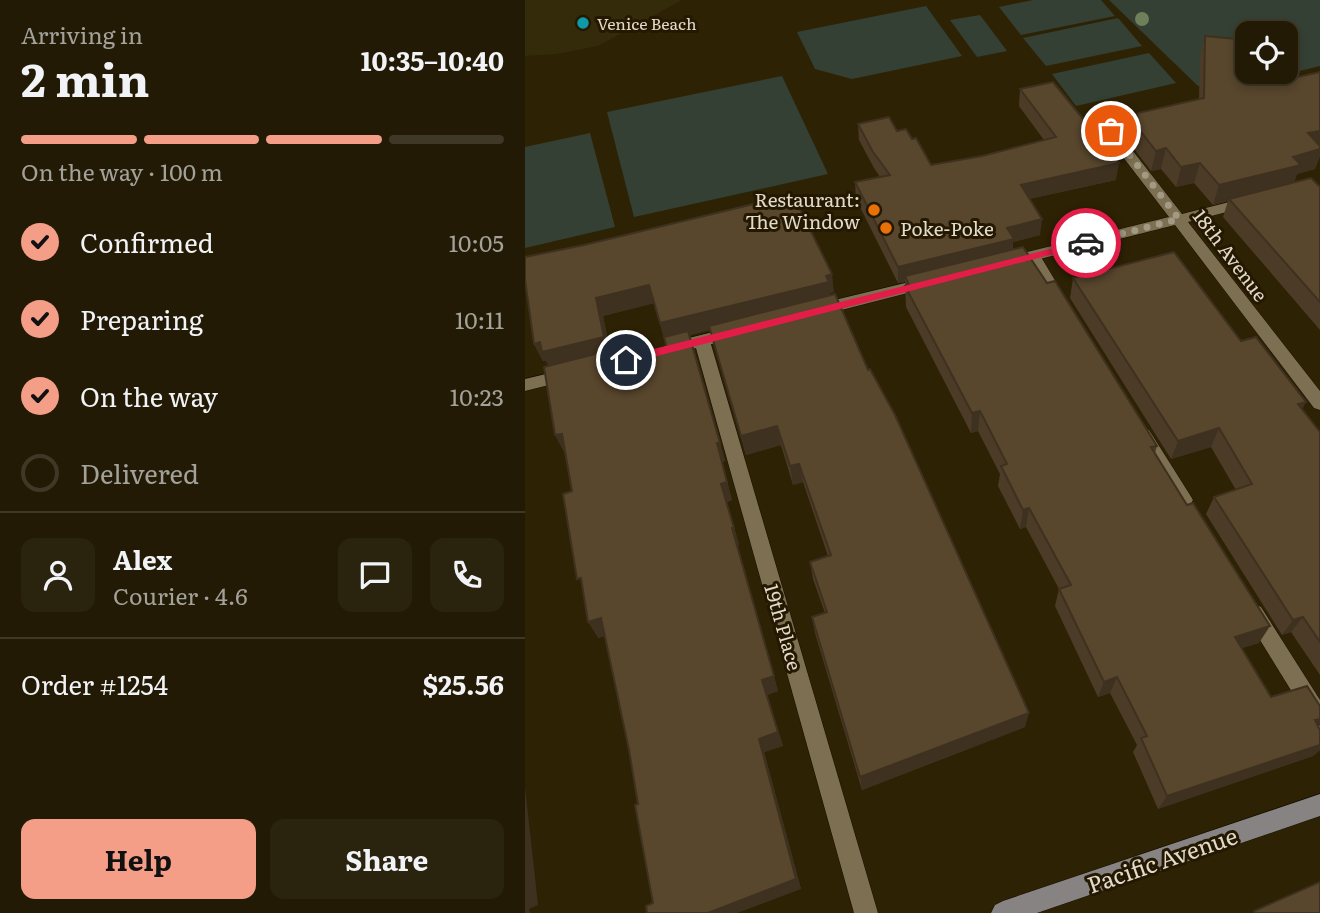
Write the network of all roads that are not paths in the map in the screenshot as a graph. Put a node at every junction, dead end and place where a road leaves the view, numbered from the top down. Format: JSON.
{"nodes":[{"id":1,"x":1111,"y":131,"type":"dead end"},
{"id":2,"x":1268,"y":197,"type":"edge"},
{"id":3,"x":1179,"y":219,"type":"junction"},
{"id":4,"x":1033,"y":256,"type":"junction"},
{"id":5,"x":995,"y":265,"type":"edge"},
{"id":6,"x":945,"y":278,"type":"edge"},
{"id":7,"x":805,"y":314,"type":"edge"},
{"id":8,"x":1070,"y":316,"type":"edge"},
{"id":9,"x":753,"y":327,"type":"edge"},
{"id":10,"x":702,"y":341,"type":"junction"},
{"id":11,"x":652,"y":354,"type":"edge"},
{"id":12,"x":588,"y":370,"type":"edge"},
{"id":13,"x":525,"y":386,"type":"edge"},
{"id":14,"x":1320,"y":403,"type":"edge"},
{"id":15,"x":1136,"y":422,"type":"edge"},
{"id":16,"x":1195,"y":517,"type":"edge"},
{"id":17,"x":1246,"y":601,"type":"edge"},
{"id":18,"x":1320,"y":719,"type":"edge"},
{"id":19,"x":1320,"y":805,"type":"edge"},
{"id":20,"x":866,"y":913,"type":"edge"},
{"id":21,"x":1003,"y":913,"type":"edge"}],
"edges":[{"from":1,"to":3,"type":"street","name":"18th Avenue"},
{"from":2,"to":3,"type":"street"},
{"from":3,"to":4,"type":"street"},
{"from":3,"to":14,"type":"street","name":"18th Avenue"},
{"from":4,"to":5,"type":"street"},
{"from":4,"to":8,"type":"street"},
{"from":6,"to":7,"type":"street"},
{"from":9,"to":10,"type":"street"},
{"from":10,"to":11,"type":"street"},
{"from":10,"to":20,"type":"street","name":"19th Place"},
{"from":12,"to":13,"type":"street"},
{"from":15,"to":16,"type":"street"},
{"from":17,"to":18,"type":"street"},
{"from":19,"to":21,"type":"main road","name":"Pacific Avenue"}]}
